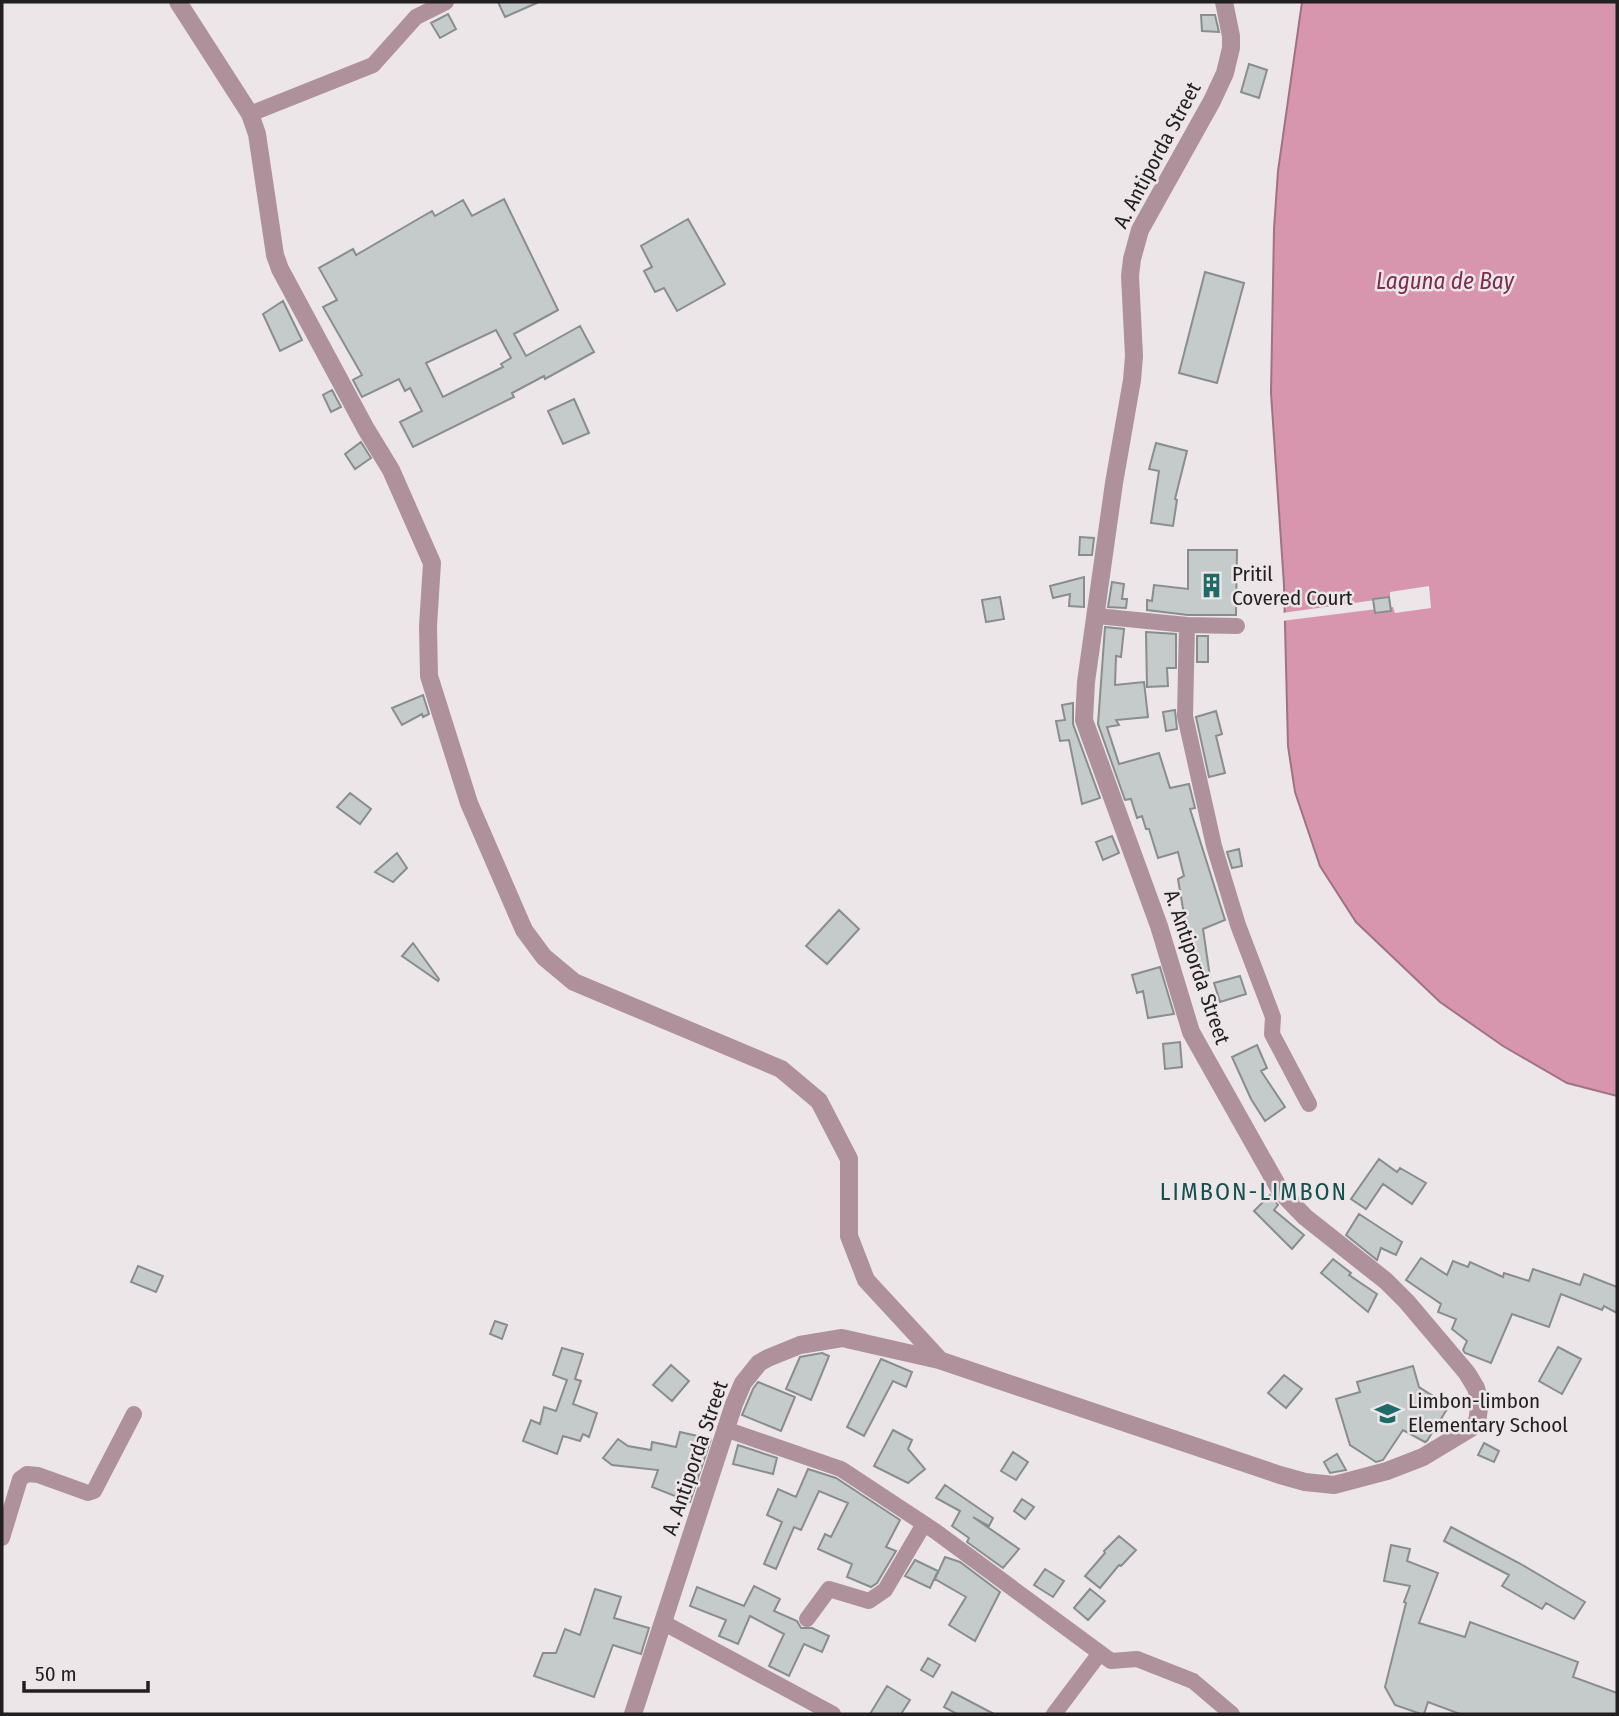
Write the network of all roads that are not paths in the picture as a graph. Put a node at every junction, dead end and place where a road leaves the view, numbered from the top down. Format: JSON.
{"nodes":[{"id":1,"x":178,"y":2,"type":"edge"},
{"id":2,"x":446,"y":2,"type":"edge"},
{"id":3,"x":1224,"y":2,"type":"edge"},
{"id":4,"x":412,"y":9,"type":"edge"},
{"id":5,"x":250,"y":114,"type":"junction"},
{"id":6,"x":1097,"y":616,"type":"junction"},
{"id":7,"x":1187,"y":625,"type":"junction"},
{"id":8,"x":1237,"y":626,"type":"dead end"},
{"id":9,"x":1309,"y":1104,"type":"dead end"},
{"id":10,"x":939,"y":1360,"type":"junction"},
{"id":11,"x":134,"y":1414,"type":"dead end"},
{"id":12,"x":726,"y":1429,"type":"junction"},
{"id":13,"x":924,"y":1524,"type":"junction"},
{"id":14,"x":2,"y":1538,"type":"edge"},
{"id":15,"x":807,"y":1619,"type":"dead end"},
{"id":16,"x":664,"y":1623,"type":"junction"},
{"id":17,"x":1100,"y":1653,"type":"junction"},
{"id":18,"x":634,"y":1714,"type":"edge"},
{"id":19,"x":833,"y":1714,"type":"edge"},
{"id":20,"x":1054,"y":1714,"type":"edge"},
{"id":21,"x":1232,"y":1714,"type":"edge"}],
"edges":[{"from":1,"to":5,"type":"street"},
{"from":2,"to":4,"type":"street"},
{"from":3,"to":6,"type":"street","name":"A. Antiporda Street"},
{"from":4,"to":5,"type":"street"},
{"from":5,"to":10,"type":"street"},
{"from":6,"to":7,"type":"street"},
{"from":6,"to":10,"type":"street","name":"A. Antiporda Street"},
{"from":7,"to":8,"type":"street"},
{"from":7,"to":9,"type":"street"},
{"from":10,"to":12,"type":"street","name":"A. Antiporda Street"},
{"from":11,"to":14,"type":"street"},
{"from":12,"to":13,"type":"street"},
{"from":12,"to":16,"type":"street","name":"A. Antiporda Street"},
{"from":13,"to":15,"type":"street"},
{"from":13,"to":17,"type":"street"},
{"from":16,"to":18,"type":"street","name":"A. Antiporda Street"},
{"from":16,"to":19,"type":"street"},
{"from":17,"to":20,"type":"street"},
{"from":17,"to":21,"type":"street"}]}
